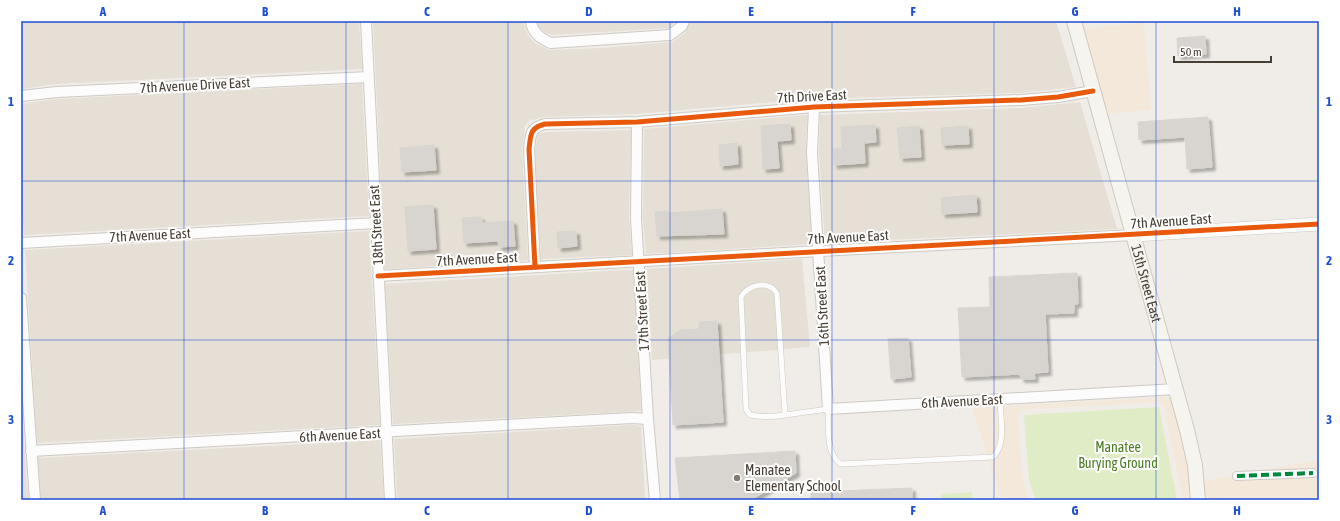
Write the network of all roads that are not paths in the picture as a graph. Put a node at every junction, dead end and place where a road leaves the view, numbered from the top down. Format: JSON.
{"nodes":[{"id":1,"x":366,"y":21,"type":"edge"},
{"id":2,"x":531,"y":21,"type":"edge"},
{"id":3,"x":684,"y":21,"type":"edge"},
{"id":4,"x":1077,"y":21,"type":"edge"},
{"id":5,"x":369,"y":77,"type":"junction"},
{"id":6,"x":1093,"y":91,"type":"junction"},
{"id":7,"x":21,"y":96,"type":"edge"},
{"id":8,"x":814,"y":107,"type":"junction"},
{"id":9,"x":637,"y":122,"type":"junction"},
{"id":10,"x":376,"y":223,"type":"junction"},
{"id":11,"x":1319,"y":224,"type":"edge"},
{"id":12,"x":1134,"y":235,"type":"junction"},
{"id":13,"x":21,"y":243,"type":"edge"},
{"id":14,"x":819,"y":251,"type":"junction"},
{"id":15,"x":640,"y":262,"type":"junction"},
{"id":16,"x":535,"y":267,"type":"junction"},
{"id":17,"x":378,"y":276,"type":"junction"},
{"id":18,"x":21,"y":298,"type":"edge"},
{"id":19,"x":1176,"y":389,"type":"junction"},
{"id":20,"x":1000,"y":399,"type":"junction"},
{"id":21,"x":24,"y":404,"type":"edge"},
{"id":22,"x":828,"y":409,"type":"junction"},
{"id":23,"x":785,"y":415,"type":"junction"},
{"id":24,"x":648,"y":419,"type":"junction"},
{"id":25,"x":387,"y":432,"type":"junction"},
{"id":26,"x":31,"y":451,"type":"junction"},
{"id":27,"x":1313,"y":473,"type":"dead end"},
{"id":28,"x":1238,"y":476,"type":"dead end"},
{"id":29,"x":35,"y":500,"type":"edge"},
{"id":30,"x":390,"y":500,"type":"edge"},
{"id":31,"x":655,"y":500,"type":"edge"},
{"id":32,"x":1198,"y":500,"type":"edge"}],
"edges":[{"from":1,"to":5,"type":"street","name":"18th Street East"},
{"from":2,"to":3,"type":"street"},
{"from":4,"to":6,"type":"main road","name":"15th Street East"},
{"from":5,"to":7,"type":"street","name":"7th Avenue Drive East"},
{"from":5,"to":10,"type":"street","name":"18th Street East"},
{"from":6,"to":8,"type":"street","name":"7th Drive East"},
{"from":6,"to":12,"type":"main road","name":"15th Street East"},
{"from":8,"to":9,"type":"street","name":"7th Drive East"},
{"from":8,"to":14,"type":"street","name":"16th Street East"},
{"from":9,"to":15,"type":"street","name":"17th Street East"},
{"from":9,"to":16,"type":"street","name":"7th Drive East"},
{"from":10,"to":13,"type":"street","name":"7th Avenue East"},
{"from":10,"to":17,"type":"street","name":"18th Street East"},
{"from":11,"to":12,"type":"street","name":"7th Avenue East"},
{"from":12,"to":14,"type":"street","name":"7th Avenue East"},
{"from":12,"to":19,"type":"main road","name":"15th Street East"},
{"from":14,"to":15,"type":"street","name":"7th Avenue East"},
{"from":14,"to":22,"type":"street","name":"16th Street East"},
{"from":15,"to":16,"type":"street","name":"7th Avenue East"},
{"from":15,"to":24,"type":"street","name":"17th Street East"},
{"from":16,"to":17,"type":"street","name":"7th Avenue East"},
{"from":17,"to":25,"type":"street","name":"18th Street East"},
{"from":18,"to":21,"type":"street"},
{"from":19,"to":20,"type":"street","name":"6th Avenue East"},
{"from":19,"to":32,"type":"main road","name":"15th Street East"},
{"from":20,"to":22,"type":"street","name":"6th Avenue East"},
{"from":20,"to":22,"type":"lane"},
{"from":21,"to":26,"type":"street"},
{"from":22,"to":23,"type":"lane","name":"6th Avenue East"},
{"from":23,"to":23,"type":"lane","name":"6th Avenue East"},
{"from":24,"to":25,"type":"street","name":"6th Avenue East"},
{"from":24,"to":31,"type":"street","name":"17th Street East"},
{"from":25,"to":26,"type":"street","name":"6th Avenue East"},
{"from":25,"to":30,"type":"street","name":"18th Street East"},
{"from":26,"to":29,"type":"street"},
{"from":27,"to":28,"type":"street"}]}
